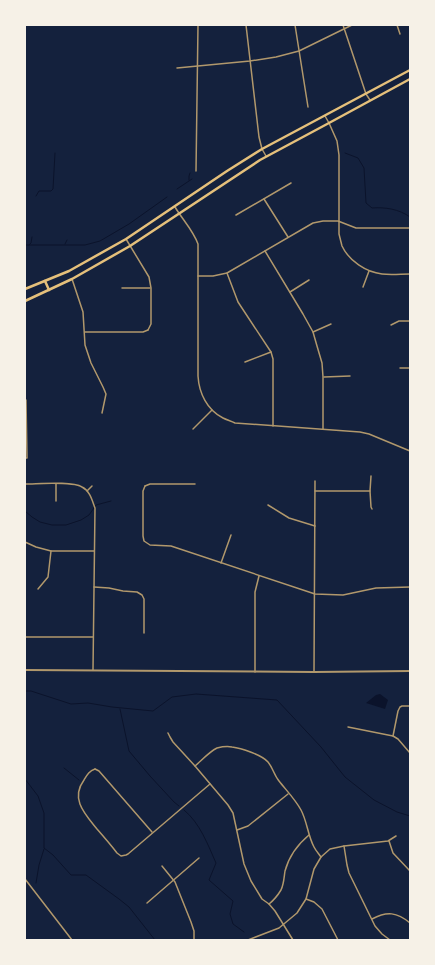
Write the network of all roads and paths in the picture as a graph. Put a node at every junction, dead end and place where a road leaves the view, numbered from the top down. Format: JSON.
{"nodes":[{"id":1,"x":198,"y":25,"type":"edge"},
{"id":2,"x":246,"y":25,"type":"edge"},
{"id":3,"x":295,"y":25,"type":"edge"},
{"id":4,"x":343,"y":25,"type":"edge"},
{"id":5,"x":352,"y":25,"type":"edge"},
{"id":6,"x":397,"y":25,"type":"edge"},
{"id":7,"x":345,"y":29,"type":"junction"},
{"id":8,"x":400,"y":34,"type":"dead end"},
{"id":9,"x":299,"y":51,"type":"junction"},
{"id":10,"x":250,"y":62,"type":"junction"},
{"id":11,"x":198,"y":66,"type":"junction"},
{"id":12,"x":177,"y":68,"type":"dead end"},
{"id":13,"x":410,"y":70,"type":"edge"},
{"id":14,"x":410,"y":79,"type":"edge"},
{"id":15,"x":366,"y":94,"type":"junction"},
{"id":16,"x":371,"y":101,"type":"junction"},
{"id":17,"x":308,"y":107,"type":"dead end"},
{"id":18,"x":325,"y":116,"type":"junction"},
{"id":19,"x":329,"y":123,"type":"junction"},
{"id":20,"x":262,"y":149,"type":"junction"},
{"id":21,"x":266,"y":156,"type":"junction"},
{"id":22,"x":196,"y":171,"type":"dead end"},
{"id":23,"x":291,"y":183,"type":"dead end"},
{"id":24,"x":264,"y":198,"type":"junction"},
{"id":25,"x":175,"y":206,"type":"junction"},
{"id":26,"x":179,"y":214,"type":"junction"},
{"id":27,"x":236,"y":216,"type":"dead end"},
{"id":28,"x":338,"y":221,"type":"junction"},
{"id":29,"x":410,"y":228,"type":"edge"},
{"id":30,"x":288,"y":238,"type":"junction"},
{"id":31,"x":126,"y":239,"type":"junction"},
{"id":32,"x":130,"y":246,"type":"junction"},
{"id":33,"x":265,"y":251,"type":"junction"},
{"id":34,"x":369,"y":271,"type":"junction"},
{"id":35,"x":227,"y":273,"type":"junction"},
{"id":36,"x":410,"y":274,"type":"edge"},
{"id":37,"x":198,"y":276,"type":"junction"},
{"id":38,"x":72,"y":279,"type":"junction"},
{"id":39,"x":309,"y":280,"type":"dead end"},
{"id":40,"x":44,"y":281,"type":"junction"},
{"id":41,"x":363,"y":287,"type":"dead end"},
{"id":42,"x":122,"y":288,"type":"dead end"},
{"id":43,"x":151,"y":288,"type":"junction"},
{"id":44,"x":25,"y":289,"type":"edge"},
{"id":45,"x":49,"y":290,"type":"junction"},
{"id":46,"x":289,"y":292,"type":"junction"},
{"id":47,"x":25,"y":301,"type":"edge"},
{"id":48,"x":410,"y":321,"type":"edge"},
{"id":49,"x":331,"y":324,"type":"dead end"},
{"id":50,"x":391,"y":325,"type":"dead end"},
{"id":51,"x":148,"y":330,"type":"junction"},
{"id":52,"x":84,"y":332,"type":"junction"},
{"id":53,"x":151,"y":332,"type":"dead end"},
{"id":54,"x":313,"y":332,"type":"junction"},
{"id":55,"x":271,"y":352,"type":"junction"},
{"id":56,"x":245,"y":362,"type":"dead end"},
{"id":57,"x":400,"y":368,"type":"dead end"},
{"id":58,"x":410,"y":368,"type":"edge"},
{"id":59,"x":350,"y":376,"type":"dead end"},
{"id":60,"x":323,"y":377,"type":"junction"},
{"id":61,"x":26,"y":400,"type":"dead end"},
{"id":62,"x":212,"y":410,"type":"junction"},
{"id":63,"x":102,"y":413,"type":"dead end"},
{"id":64,"x":272,"y":426,"type":"junction"},
{"id":65,"x":194,"y":429,"type":"dead end"},
{"id":66,"x":324,"y":430,"type":"junction"},
{"id":67,"x":410,"y":452,"type":"edge"},
{"id":68,"x":25,"y":458,"type":"edge"},
{"id":69,"x":371,"y":476,"type":"dead end"},
{"id":70,"x":315,"y":481,"type":"dead end"},
{"id":71,"x":142,"y":483,"type":"dead end"},
{"id":72,"x":25,"y":484,"type":"edge"},
{"id":73,"x":56,"y":484,"type":"junction"},
{"id":74,"x":195,"y":484,"type":"dead end"},
{"id":75,"x":92,"y":486,"type":"dead end"},
{"id":76,"x":145,"y":486,"type":"junction"},
{"id":77,"x":87,"y":491,"type":"junction"},
{"id":78,"x":315,"y":491,"type":"junction"},
{"id":79,"x":370,"y":491,"type":"junction"},
{"id":80,"x":56,"y":501,"type":"dead end"},
{"id":81,"x":268,"y":504,"type":"dead end"},
{"id":82,"x":372,"y":509,"type":"dead end"},
{"id":83,"x":315,"y":526,"type":"junction"},
{"id":84,"x":231,"y":535,"type":"dead end"},
{"id":85,"x":410,"y":537,"type":"edge"},
{"id":86,"x":25,"y":542,"type":"edge"},
{"id":87,"x":51,"y":551,"type":"junction"},
{"id":88,"x":94,"y":552,"type":"junction"},
{"id":89,"x":221,"y":563,"type":"junction"},
{"id":90,"x":259,"y":576,"type":"junction"},
{"id":91,"x":94,"y":587,"type":"junction"},
{"id":92,"x":410,"y":587,"type":"edge"},
{"id":93,"x":38,"y":589,"type":"dead end"},
{"id":94,"x":143,"y":592,"type":"dead end"},
{"id":95,"x":141,"y":594,"type":"junction"},
{"id":96,"x":315,"y":594,"type":"junction"},
{"id":97,"x":144,"y":633,"type":"dead end"},
{"id":98,"x":25,"y":637,"type":"edge"},
{"id":99,"x":93,"y":637,"type":"junction"},
{"id":100,"x":410,"y":639,"type":"edge"},
{"id":101,"x":25,"y":670,"type":"edge"},
{"id":102,"x":93,"y":670,"type":"junction"},
{"id":103,"x":410,"y":671,"type":"edge"},
{"id":104,"x":255,"y":672,"type":"junction"},
{"id":105,"x":314,"y":672,"type":"junction"},
{"id":106,"x":400,"y":704,"type":"dead end"},
{"id":107,"x":410,"y":706,"type":"edge"},
{"id":108,"x":400,"y":707,"type":"junction"},
{"id":109,"x":348,"y":727,"type":"dead end"},
{"id":110,"x":168,"y":733,"type":"dead end"},
{"id":111,"x":393,"y":736,"type":"junction"},
{"id":112,"x":410,"y":753,"type":"edge"},
{"id":113,"x":195,"y":766,"type":"junction"},
{"id":114,"x":210,"y":784,"type":"junction"},
{"id":115,"x":288,"y":794,"type":"junction"},
{"id":116,"x":237,"y":830,"type":"junction"},
{"id":117,"x":152,"y":833,"type":"junction"},
{"id":118,"x":309,"y":835,"type":"junction"},
{"id":119,"x":396,"y":836,"type":"dead end"},
{"id":120,"x":388,"y":841,"type":"junction"},
{"id":121,"x":344,"y":846,"type":"junction"},
{"id":122,"x":321,"y":857,"type":"junction"},
{"id":123,"x":199,"y":858,"type":"dead end"},
{"id":124,"x":162,"y":866,"type":"dead end"},
{"id":125,"x":410,"y":871,"type":"edge"},
{"id":126,"x":25,"y":879,"type":"edge"},
{"id":127,"x":174,"y":880,"type":"junction"},
{"id":128,"x":306,"y":899,"type":"junction"},
{"id":129,"x":147,"y":903,"type":"dead end"},
{"id":130,"x":270,"y":904,"type":"junction"},
{"id":131,"x":372,"y":919,"type":"junction"},
{"id":132,"x":410,"y":923,"type":"edge"},
{"id":133,"x":284,"y":924,"type":"junction"},
{"id":134,"x":72,"y":940,"type":"edge"},
{"id":135,"x":194,"y":940,"type":"edge"},
{"id":136,"x":248,"y":940,"type":"edge"},
{"id":137,"x":293,"y":940,"type":"edge"},
{"id":138,"x":338,"y":940,"type":"edge"},
{"id":139,"x":390,"y":940,"type":"edge"}],
"edges":[{"from":1,"to":11,"type":"street"},
{"from":2,"to":10,"type":"street"},
{"from":3,"to":9,"type":"street"},
{"from":4,"to":7,"type":"street"},
{"from":5,"to":7,"type":"street"},
{"from":6,"to":8,"type":"street"},
{"from":7,"to":9,"type":"street"},
{"from":7,"to":15,"type":"street"},
{"from":9,"to":10,"type":"street"},
{"from":9,"to":17,"type":"street"},
{"from":10,"to":11,"type":"street"},
{"from":10,"to":20,"type":"street"},
{"from":11,"to":12,"type":"street"},
{"from":11,"to":22,"type":"street"},
{"from":13,"to":15,"type":"main road"},
{"from":14,"to":16,"type":"main road"},
{"from":15,"to":16,"type":"street"},
{"from":15,"to":18,"type":"main road"},
{"from":16,"to":19,"type":"main road"},
{"from":18,"to":19,"type":"street"},
{"from":18,"to":20,"type":"main road"},
{"from":19,"to":21,"type":"main road"},
{"from":19,"to":28,"type":"street"},
{"from":20,"to":21,"type":"street"},
{"from":20,"to":25,"type":"main road"},
{"from":21,"to":26,"type":"main road"},
{"from":23,"to":24,"type":"street"},
{"from":24,"to":27,"type":"street"},
{"from":24,"to":30,"type":"street"},
{"from":25,"to":26,"type":"street"},
{"from":25,"to":31,"type":"main road"},
{"from":26,"to":32,"type":"main road"},
{"from":26,"to":37,"type":"street"},
{"from":28,"to":29,"type":"street"},
{"from":28,"to":30,"type":"street"},
{"from":28,"to":34,"type":"street"},
{"from":30,"to":33,"type":"street"},
{"from":31,"to":32,"type":"street"},
{"from":31,"to":40,"type":"main road"},
{"from":32,"to":38,"type":"main road"},
{"from":32,"to":43,"type":"street"},
{"from":33,"to":35,"type":"street"},
{"from":33,"to":46,"type":"street"},
{"from":34,"to":36,"type":"street"},
{"from":34,"to":41,"type":"street"},
{"from":35,"to":37,"type":"street"},
{"from":35,"to":55,"type":"street"},
{"from":37,"to":62,"type":"street"},
{"from":38,"to":45,"type":"main road"},
{"from":38,"to":52,"type":"street"},
{"from":39,"to":46,"type":"street"},
{"from":40,"to":44,"type":"main road"},
{"from":40,"to":45,"type":"main road"},
{"from":42,"to":43,"type":"street"},
{"from":43,"to":51,"type":"street"},
{"from":45,"to":47,"type":"main road"},
{"from":46,"to":54,"type":"street"},
{"from":48,"to":50,"type":"street"},
{"from":49,"to":54,"type":"street"},
{"from":51,"to":52,"type":"street"},
{"from":51,"to":53,"type":"street"},
{"from":52,"to":63,"type":"street"},
{"from":54,"to":60,"type":"street"},
{"from":55,"to":56,"type":"street"},
{"from":55,"to":64,"type":"street"},
{"from":57,"to":58,"type":"street"},
{"from":59,"to":60,"type":"street"},
{"from":60,"to":66,"type":"street"},
{"from":61,"to":68,"type":"street"},
{"from":62,"to":64,"type":"street"},
{"from":62,"to":65,"type":"street"},
{"from":64,"to":66,"type":"street"},
{"from":66,"to":67,"type":"street"},
{"from":69,"to":79,"type":"street"},
{"from":70,"to":78,"type":"street"},
{"from":71,"to":76,"type":"street"},
{"from":72,"to":73,"type":"street"},
{"from":73,"to":77,"type":"street"},
{"from":73,"to":80,"type":"street"},
{"from":74,"to":76,"type":"street"},
{"from":75,"to":77,"type":"street"},
{"from":76,"to":89,"type":"street"},
{"from":77,"to":88,"type":"street"},
{"from":78,"to":79,"type":"street"},
{"from":78,"to":83,"type":"street"},
{"from":79,"to":82,"type":"street"},
{"from":81,"to":83,"type":"street"},
{"from":83,"to":96,"type":"street"},
{"from":84,"to":89,"type":"street"},
{"from":85,"to":92,"type":"street"},
{"from":86,"to":87,"type":"street"},
{"from":87,"to":88,"type":"street"},
{"from":87,"to":93,"type":"street"},
{"from":88,"to":91,"type":"street"},
{"from":89,"to":90,"type":"street"},
{"from":90,"to":96,"type":"street"},
{"from":90,"to":104,"type":"street"},
{"from":91,"to":95,"type":"street"},
{"from":91,"to":99,"type":"street"},
{"from":92,"to":96,"type":"street"},
{"from":92,"to":100,"type":"street"},
{"from":94,"to":95,"type":"street"},
{"from":95,"to":97,"type":"street"},
{"from":96,"to":105,"type":"street"},
{"from":98,"to":99,"type":"street"},
{"from":99,"to":102,"type":"street"},
{"from":101,"to":102,"type":"street"},
{"from":102,"to":104,"type":"street"},
{"from":103,"to":105,"type":"street"},
{"from":104,"to":105,"type":"street"},
{"from":106,"to":108,"type":"street"},
{"from":107,"to":108,"type":"street"},
{"from":108,"to":111,"type":"street"},
{"from":109,"to":111,"type":"street"},
{"from":110,"to":113,"type":"street"},
{"from":111,"to":112,"type":"street"},
{"from":113,"to":114,"type":"street"},
{"from":113,"to":115,"type":"street"},
{"from":114,"to":116,"type":"street"},
{"from":114,"to":117,"type":"street"},
{"from":115,"to":116,"type":"street"},
{"from":115,"to":118,"type":"street"},
{"from":116,"to":130,"type":"street"},
{"from":117,"to":117,"type":"street"},
{"from":118,"to":122,"type":"street"},
{"from":118,"to":130,"type":"street"},
{"from":119,"to":120,"type":"street"},
{"from":120,"to":121,"type":"street"},
{"from":120,"to":125,"type":"street"},
{"from":121,"to":122,"type":"street"},
{"from":121,"to":131,"type":"street"},
{"from":122,"to":128,"type":"street"},
{"from":123,"to":127,"type":"street"},
{"from":124,"to":127,"type":"street"},
{"from":126,"to":134,"type":"street"},
{"from":127,"to":129,"type":"street"},
{"from":127,"to":135,"type":"street"},
{"from":128,"to":133,"type":"street"},
{"from":128,"to":138,"type":"street"},
{"from":130,"to":133,"type":"street"},
{"from":131,"to":132,"type":"street"},
{"from":131,"to":139,"type":"street"},
{"from":133,"to":136,"type":"street"},
{"from":133,"to":137,"type":"street"}]}
